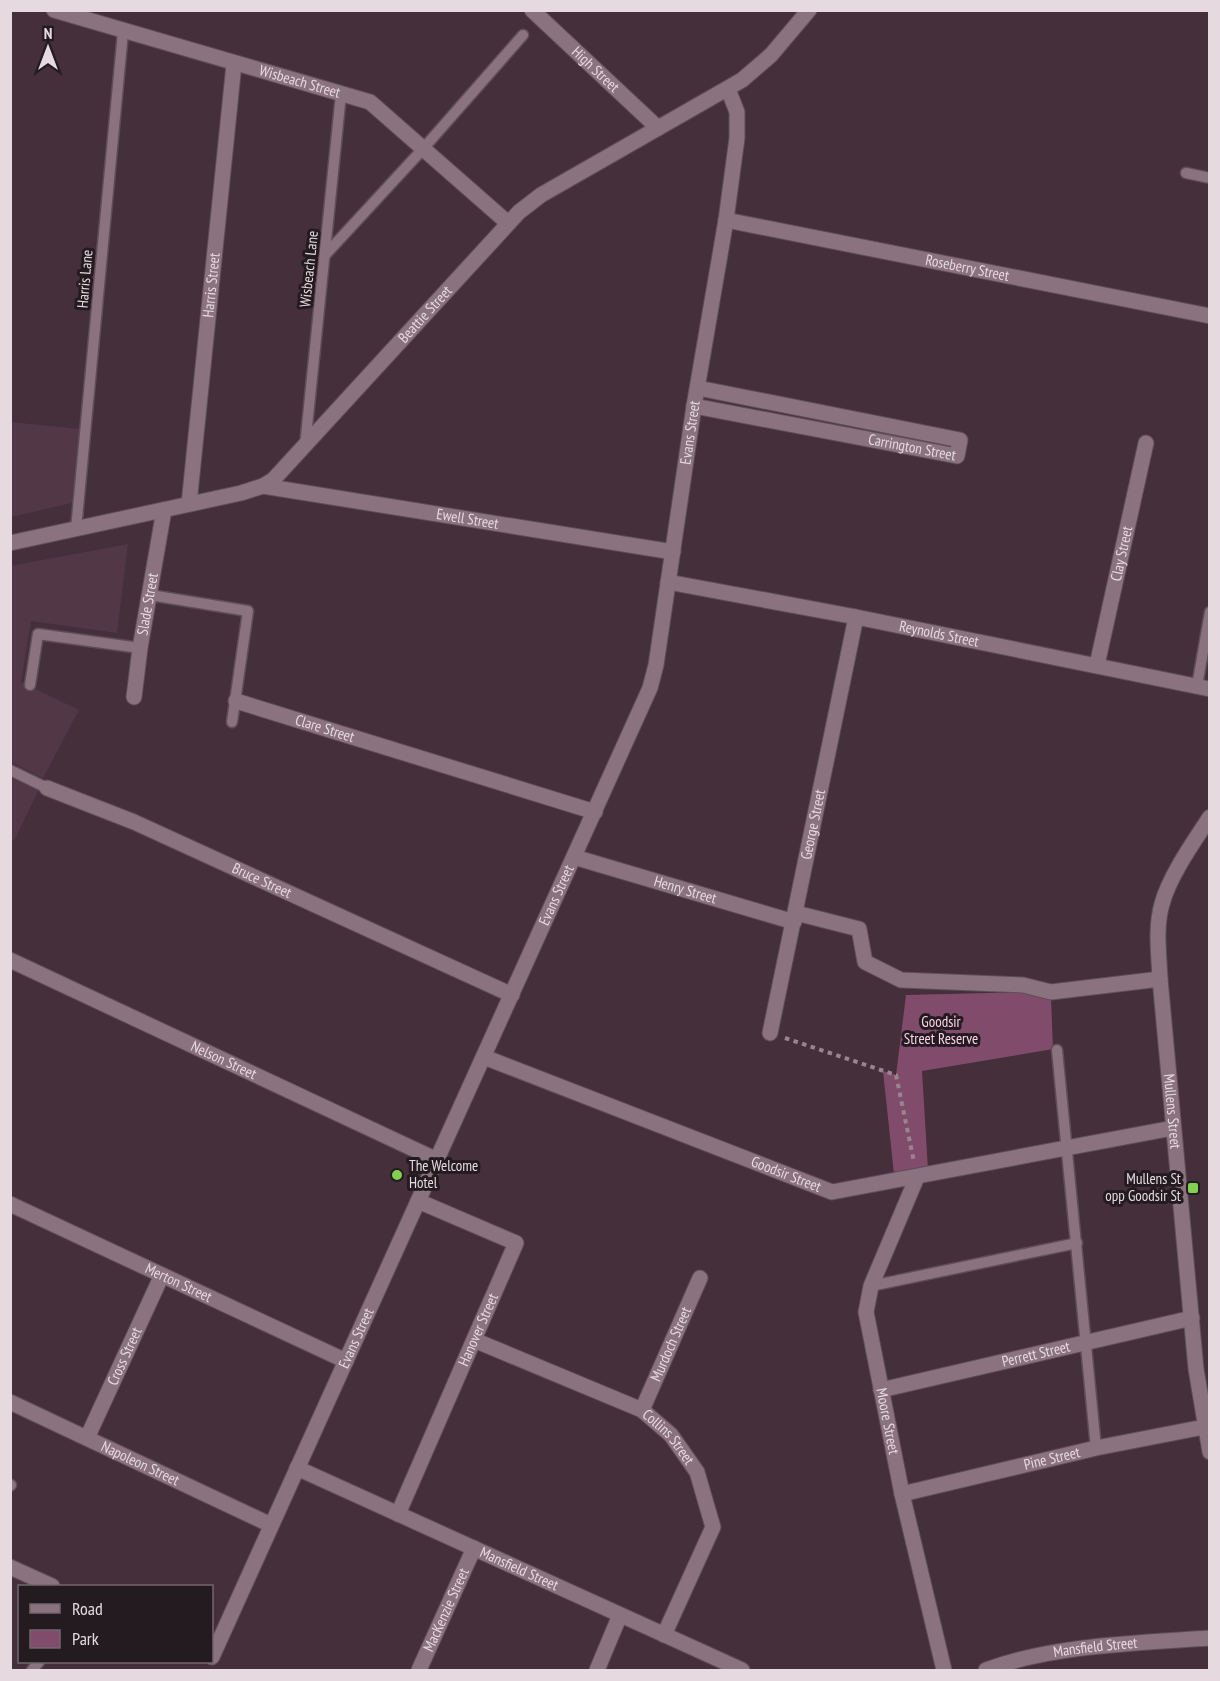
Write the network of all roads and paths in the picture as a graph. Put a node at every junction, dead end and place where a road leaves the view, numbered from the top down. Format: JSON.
{"nodes":[{"id":1,"x":54,"y":10,"type":"edge"},
{"id":2,"x":532,"y":10,"type":"edge"},
{"id":3,"x":804,"y":12,"type":"edge"},
{"id":4,"x":123,"y":32,"type":"junction"},
{"id":5,"x":523,"y":35,"type":"dead end"},
{"id":6,"x":234,"y":64,"type":"junction"},
{"id":7,"x":728,"y":89,"type":"junction"},
{"id":8,"x":341,"y":94,"type":"junction"},
{"id":9,"x":658,"y":128,"type":"junction"},
{"id":10,"x":423,"y":150,"type":"junction"},
{"id":11,"x":1186,"y":173,"type":"dead end"},
{"id":12,"x":1209,"y":178,"type":"edge"},
{"id":13,"x":726,"y":220,"type":"junction"},
{"id":14,"x":508,"y":223,"type":"junction"},
{"id":15,"x":326,"y":255,"type":"junction"},
{"id":16,"x":1209,"y":316,"type":"edge"},
{"id":17,"x":698,"y":388,"type":"junction"},
{"id":18,"x":694,"y":406,"type":"junction"},
{"id":19,"x":835,"y":415,"type":"junction"},
{"id":20,"x":832,"y":434,"type":"junction"},
{"id":21,"x":1146,"y":443,"type":"dead end"},
{"id":22,"x":305,"y":446,"type":"junction"},
{"id":23,"x":263,"y":486,"type":"junction"},
{"id":24,"x":189,"y":504,"type":"junction"},
{"id":25,"x":164,"y":510,"type":"junction"},
{"id":26,"x":76,"y":529,"type":"junction"},
{"id":27,"x":10,"y":543,"type":"edge"},
{"id":28,"x":673,"y":552,"type":"junction"},
{"id":29,"x":668,"y":582,"type":"junction"},
{"id":30,"x":150,"y":595,"type":"junction"},
{"id":31,"x":1209,"y":612,"type":"edge"},
{"id":32,"x":856,"y":617,"type":"junction"},
{"id":33,"x":140,"y":648,"type":"junction"},
{"id":34,"x":1097,"y":666,"type":"junction"},
{"id":35,"x":30,"y":685,"type":"dead end"},
{"id":36,"x":1203,"y":687,"type":"edge"},
{"id":37,"x":134,"y":697,"type":"dead end"},
{"id":38,"x":236,"y":701,"type":"junction"},
{"id":39,"x":232,"y":722,"type":"dead end"},
{"id":40,"x":10,"y":770,"type":"edge"},
{"id":41,"x":47,"y":788,"type":"joint"},
{"id":42,"x":596,"y":812,"type":"junction"},
{"id":43,"x":1209,"y":817,"type":"edge"},
{"id":44,"x":574,"y":857,"type":"junction"},
{"id":45,"x":795,"y":918,"type":"junction"},
{"id":46,"x":10,"y":960,"type":"edge"},
{"id":47,"x":1160,"y":979,"type":"junction"},
{"id":48,"x":512,"y":995,"type":"junction"},
{"id":49,"x":770,"y":1033,"type":"joint"},
{"id":50,"x":1058,"y":1050,"type":"dead end"},
{"id":51,"x":483,"y":1057,"type":"junction"},
{"id":52,"x":1173,"y":1128,"type":"junction"},
{"id":53,"x":1067,"y":1147,"type":"junction"},
{"id":54,"x":437,"y":1160,"type":"junction"},
{"id":55,"x":917,"y":1177,"type":"junction"},
{"id":56,"x":418,"y":1201,"type":"junction"},
{"id":57,"x":10,"y":1204,"type":"edge"},
{"id":58,"x":1077,"y":1243,"type":"junction"},
{"id":59,"x":162,"y":1275,"type":"junction"},
{"id":60,"x":700,"y":1278,"type":"dead end"},
{"id":61,"x":871,"y":1286,"type":"junction"},
{"id":62,"x":1192,"y":1318,"type":"junction"},
{"id":63,"x":474,"y":1340,"type":"junction"},
{"id":64,"x":1086,"y":1342,"type":"junction"},
{"id":65,"x":346,"y":1361,"type":"junction"},
{"id":66,"x":881,"y":1390,"type":"junction"},
{"id":67,"x":10,"y":1402,"type":"edge"},
{"id":68,"x":642,"y":1410,"type":"junction"},
{"id":69,"x":1204,"y":1427,"type":"junction"},
{"id":70,"x":87,"y":1438,"type":"junction"},
{"id":71,"x":1096,"y":1448,"type":"junction"},
{"id":72,"x":1209,"y":1452,"type":"edge"},
{"id":73,"x":297,"y":1468,"type":"junction"},
{"id":74,"x":902,"y":1494,"type":"junction"},
{"id":75,"x":398,"y":1514,"type":"junction"},
{"id":76,"x":271,"y":1525,"type":"junction"},
{"id":77,"x":474,"y":1548,"type":"junction"},
{"id":78,"x":10,"y":1567,"type":"edge"},
{"id":79,"x":48,"y":1585,"type":"edge"},
{"id":80,"x":620,"y":1615,"type":"junction"},
{"id":81,"x":664,"y":1635,"type":"junction"},
{"id":82,"x":1209,"y":1638,"type":"edge"},
{"id":83,"x":213,"y":1655,"type":"edge"},
{"id":84,"x":1013,"y":1665,"type":"edge"},
{"id":85,"x":718,"y":1666,"type":"edge"},
{"id":86,"x":419,"y":1671,"type":"edge"},
{"id":87,"x":597,"y":1671,"type":"edge"},
{"id":88,"x":742,"y":1671,"type":"edge"},
{"id":89,"x":944,"y":1671,"type":"edge"},
{"id":90,"x":986,"y":1671,"type":"edge"}],
"edges":[{"from":1,"to":4,"type":"street","name":"Wisbeach Street"},
{"from":2,"to":9,"type":"street","name":"High Street"},
{"from":3,"to":7,"type":"street","name":"Beattie Street"},
{"from":4,"to":6,"type":"street","name":"Wisbeach Street"},
{"from":4,"to":26,"type":"lane","name":"Harris Lane"},
{"from":5,"to":10,"type":"lane"},
{"from":6,"to":8,"type":"street","name":"Wisbeach Street"},
{"from":6,"to":24,"type":"street","name":"Harris Street"},
{"from":7,"to":9,"type":"street","name":"Beattie Street"},
{"from":7,"to":13,"type":"street","name":"Evans Street"},
{"from":8,"to":10,"type":"street","name":"Wisbeach Street"},
{"from":8,"to":15,"type":"lane","name":"Wisbeach Lane"},
{"from":9,"to":14,"type":"street","name":"Beattie Street"},
{"from":10,"to":14,"type":"street","name":"Wisbeach Street"},
{"from":10,"to":15,"type":"lane"},
{"from":11,"to":12,"type":"lane"},
{"from":13,"to":16,"type":"street","name":"Roseberry Street"},
{"from":13,"to":17,"type":"street","name":"Evans Street"},
{"from":14,"to":22,"type":"street","name":"Beattie Street"},
{"from":15,"to":22,"type":"lane","name":"Wisbeach Lane"},
{"from":17,"to":18,"type":"street","name":"Evans Street"},
{"from":17,"to":19,"type":"street","name":"Carrington Street"},
{"from":18,"to":20,"type":"street","name":"Carrington Street"},
{"from":18,"to":28,"type":"street","name":"Evans Street"},
{"from":19,"to":20,"type":"street"},
{"from":19,"to":20,"type":"street","name":"Carrington Street"},
{"from":21,"to":34,"type":"street","name":"Clay Street"},
{"from":22,"to":23,"type":"street","name":"Beattie Street"},
{"from":23,"to":24,"type":"street","name":"Beattie Street"},
{"from":23,"to":28,"type":"street","name":"Ewell Street"},
{"from":24,"to":25,"type":"street","name":"Beattie Street"},
{"from":25,"to":26,"type":"street","name":"Beattie Street"},
{"from":25,"to":30,"type":"street","name":"Slade Street"},
{"from":26,"to":27,"type":"street","name":"Beattie Street"},
{"from":28,"to":29,"type":"street","name":"Evans Street"},
{"from":29,"to":32,"type":"street","name":"Reynolds Street"},
{"from":29,"to":42,"type":"street","name":"Evans Street"},
{"from":30,"to":33,"type":"street","name":"Slade Street"},
{"from":30,"to":38,"type":"lane"},
{"from":31,"to":36,"type":"lane"},
{"from":32,"to":34,"type":"street","name":"Reynolds Street"},
{"from":32,"to":45,"type":"street","name":"George Street"},
{"from":33,"to":35,"type":"lane"},
{"from":33,"to":37,"type":"street","name":"Slade Street"},
{"from":34,"to":36,"type":"street","name":"Reynolds Street"},
{"from":38,"to":39,"type":"lane"},
{"from":38,"to":42,"type":"street","name":"Clare Street"},
{"from":40,"to":41,"type":"lane","name":"Bruce Street"},
{"from":41,"to":48,"type":"street","name":"Bruce Street"},
{"from":42,"to":44,"type":"street","name":"Evans Street"},
{"from":43,"to":47,"type":"street","name":"Mullens Street"},
{"from":44,"to":45,"type":"street","name":"Henry Street"},
{"from":44,"to":48,"type":"street","name":"Evans Street"},
{"from":45,"to":47,"type":"street","name":"Henry Street"},
{"from":45,"to":49,"type":"street","name":"George Street"},
{"from":46,"to":54,"type":"street","name":"Nelson Street"},
{"from":47,"to":52,"type":"street","name":"Mullens Street"},
{"from":48,"to":51,"type":"street","name":"Evans Street"},
{"from":49,"to":55,"type":"path"},
{"from":50,"to":53,"type":"lane"},
{"from":51,"to":54,"type":"street","name":"Evans Street"},
{"from":51,"to":55,"type":"street","name":"Goodsir Street"},
{"from":52,"to":53,"type":"street","name":"Goodsir Street"},
{"from":52,"to":62,"type":"street","name":"Mullens Street"},
{"from":53,"to":55,"type":"street","name":"Goodsir Street"},
{"from":53,"to":58,"type":"lane"},
{"from":54,"to":56,"type":"street","name":"Evans Street"},
{"from":55,"to":61,"type":"street","name":"Moore Street"},
{"from":56,"to":63,"type":"street","name":"Hanover Street"},
{"from":56,"to":65,"type":"street","name":"Evans Street"},
{"from":57,"to":59,"type":"street","name":"Merton Street"},
{"from":58,"to":61,"type":"lane"},
{"from":58,"to":64,"type":"lane"},
{"from":59,"to":65,"type":"street","name":"Merton Street"},
{"from":59,"to":70,"type":"street","name":"Cross Street"},
{"from":60,"to":68,"type":"street","name":"Murdoch Street"},
{"from":61,"to":66,"type":"street","name":"Moore Street"},
{"from":62,"to":64,"type":"street","name":"Perrett Street"},
{"from":62,"to":69,"type":"street","name":"Mullens Street"},
{"from":63,"to":68,"type":"street","name":"Collins Street"},
{"from":63,"to":75,"type":"street","name":"Hanover Street"},
{"from":64,"to":66,"type":"street","name":"Perrett Street"},
{"from":64,"to":71,"type":"lane"},
{"from":65,"to":73,"type":"street","name":"Evans Street"},
{"from":66,"to":74,"type":"street","name":"Moore Street"},
{"from":67,"to":70,"type":"street","name":"Napoleon Street"},
{"from":68,"to":81,"type":"street","name":"Collins Street"},
{"from":69,"to":71,"type":"street","name":"Pine Street"},
{"from":69,"to":72,"type":"street","name":"Mullens Street"},
{"from":70,"to":76,"type":"street","name":"Napoleon Street"},
{"from":71,"to":74,"type":"street","name":"Pine Street"},
{"from":73,"to":75,"type":"street","name":"Mansfield Street"},
{"from":73,"to":76,"type":"street","name":"Evans Street"},
{"from":74,"to":89,"type":"street","name":"Moore Street"},
{"from":75,"to":77,"type":"street","name":"Mansfield Street"},
{"from":76,"to":83,"type":"street","name":"Evans Street"},
{"from":77,"to":80,"type":"street","name":"Mansfield Street"},
{"from":77,"to":86,"type":"street","name":"MacKenzie Street"},
{"from":78,"to":79,"type":"street"},
{"from":80,"to":81,"type":"street","name":"Mansfield Street"},
{"from":80,"to":87,"type":"street"},
{"from":81,"to":85,"type":"street","name":"Mansfield Street"},
{"from":82,"to":84,"type":"street","name":"Mansfield Street"},
{"from":84,"to":90,"type":"street","name":"Mansfield Street"},
{"from":85,"to":88,"type":"street","name":"Mansfield Street"}]}
